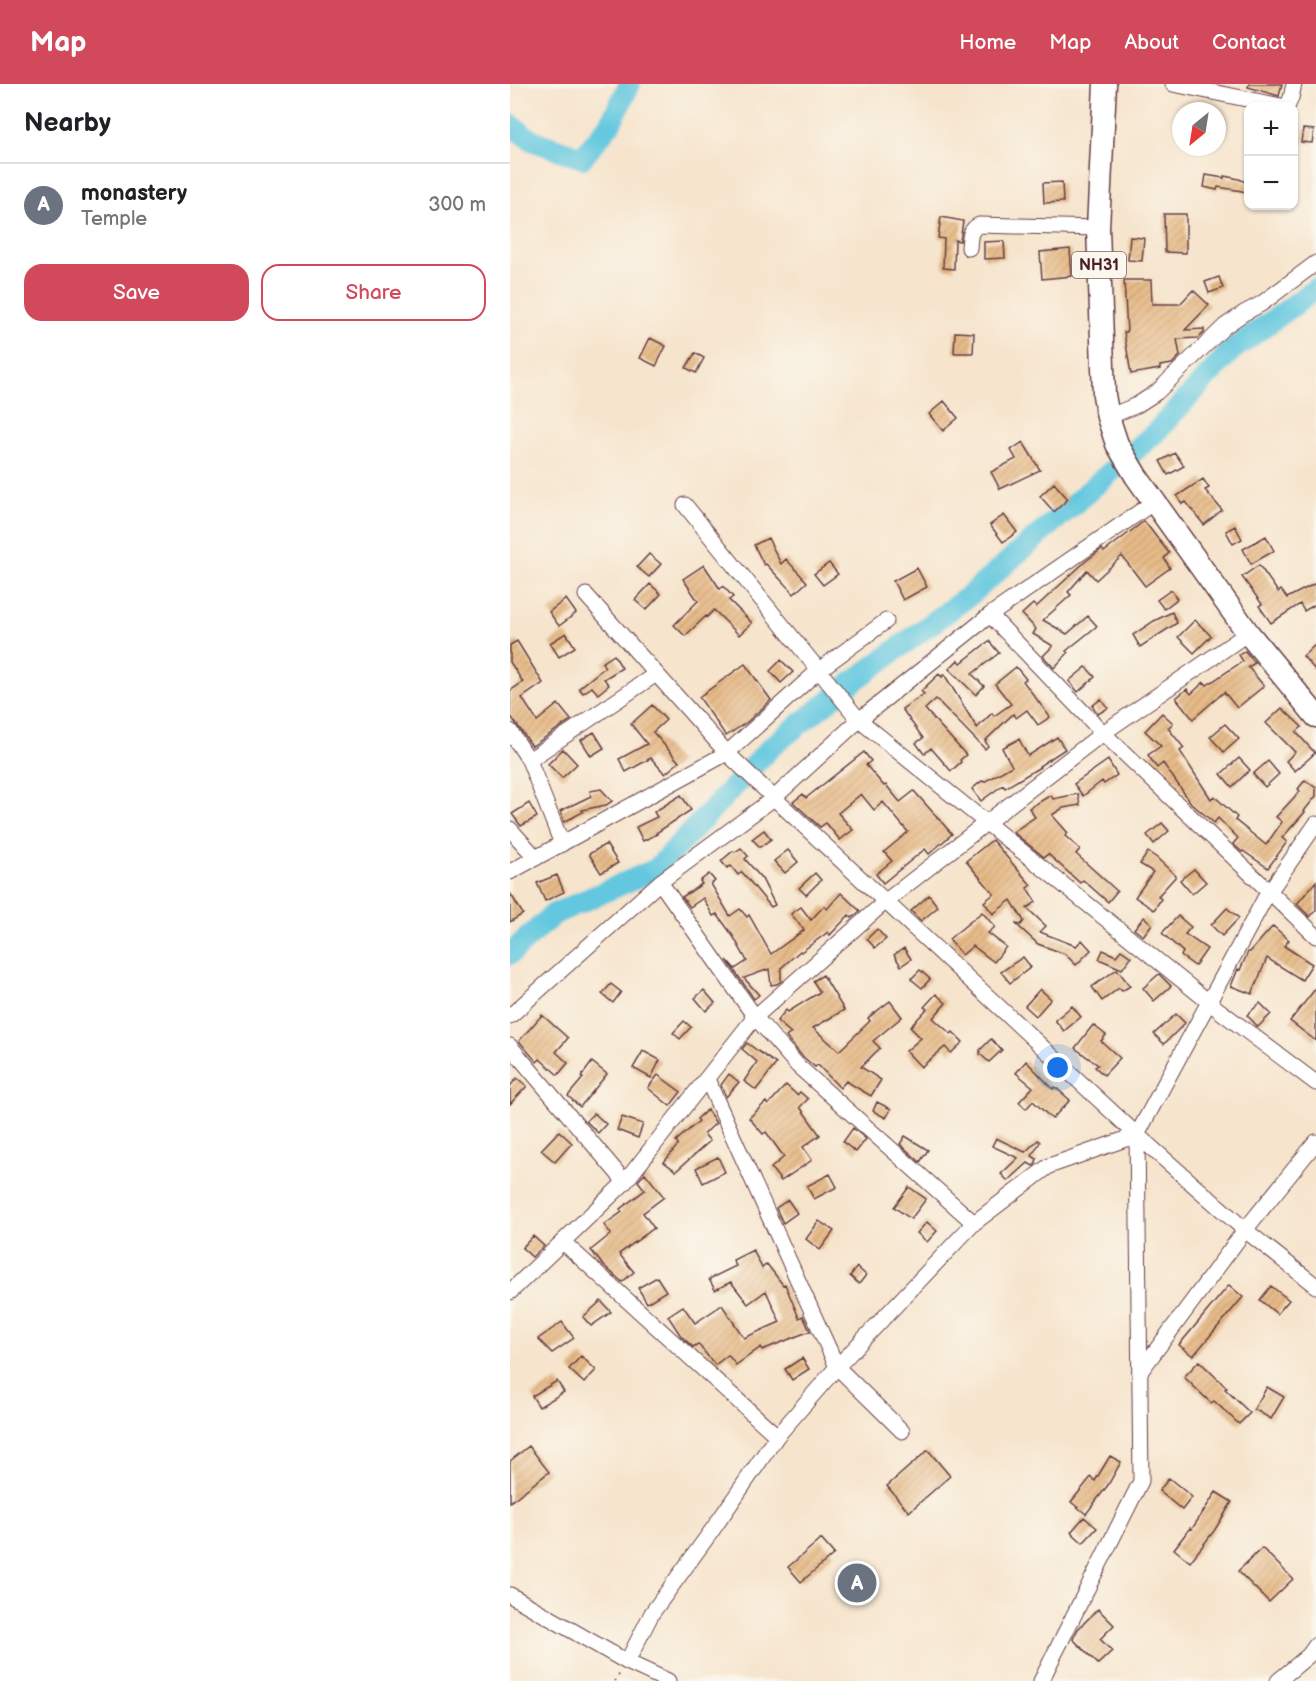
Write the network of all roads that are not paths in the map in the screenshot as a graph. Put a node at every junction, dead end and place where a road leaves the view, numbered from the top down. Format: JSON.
{"nodes":[{"id":1,"x":1105,"y":84,"type":"edge"},
{"id":2,"x":1173,"y":84,"type":"edge"},
{"id":3,"x":1294,"y":84,"type":"edge"},
{"id":4,"x":1263,"y":102,"type":"edge"},
{"id":5,"x":1289,"y":102,"type":"edge"},
{"id":6,"x":1098,"y":228,"type":"junction"},
{"id":7,"x":969,"y":248,"type":"dead end"},
{"id":8,"x":1316,"y":263,"type":"edge"},
{"id":9,"x":1108,"y":417,"type":"junction"},
{"id":10,"x":1154,"y":502,"type":"junction"},
{"id":11,"x":685,"y":505,"type":"dead end"},
{"id":12,"x":586,"y":595,"type":"dead end"},
{"id":13,"x":990,"y":615,"type":"junction"},
{"id":14,"x":886,"y":621,"type":"dead end"},
{"id":15,"x":1248,"y":633,"type":"junction"},
{"id":16,"x":819,"y":670,"type":"junction"},
{"id":17,"x":656,"y":674,"type":"junction"},
{"id":18,"x":1316,"y":716,"type":"edge"},
{"id":19,"x":859,"y":720,"type":"junction"},
{"id":20,"x":510,"y":731,"type":"edge"},
{"id":21,"x":1103,"y":733,"type":"junction"},
{"id":22,"x":727,"y":753,"type":"junction"},
{"id":23,"x":529,"y":760,"type":"junction"},
{"id":24,"x":774,"y":798,"type":"junction"},
{"id":25,"x":986,"y":823,"type":"junction"},
{"id":26,"x":1316,"y":824,"type":"edge"},
{"id":27,"x":510,"y":829,"type":"edge"},
{"id":28,"x":562,"y":844,"type":"junction"},
{"id":29,"x":536,"y":858,"type":"junction"},
{"id":30,"x":510,"y":872,"type":"edge"},
{"id":31,"x":660,"y":882,"type":"junction"},
{"id":32,"x":1269,"y":892,"type":"junction"},
{"id":33,"x":886,"y":901,"type":"junction"},
{"id":34,"x":1316,"y":936,"type":"edge"},
{"id":35,"x":1210,"y":1002,"type":"junction"},
{"id":36,"x":510,"y":1016,"type":"edge"},
{"id":37,"x":755,"y":1017,"type":"junction"},
{"id":38,"x":510,"y":1046,"type":"edge"},
{"id":39,"x":707,"y":1079,"type":"junction"},
{"id":40,"x":1316,"y":1083,"type":"edge"},
{"id":41,"x":1137,"y":1135,"type":"junction"},
{"id":42,"x":1316,"y":1142,"type":"edge"},
{"id":43,"x":625,"y":1182,"type":"junction"},
{"id":44,"x":974,"y":1223,"type":"junction"},
{"id":45,"x":1245,"y":1230,"type":"junction"},
{"id":46,"x":563,"y":1242,"type":"junction"},
{"id":47,"x":1316,"y":1286,"type":"edge"},
{"id":48,"x":510,"y":1292,"type":"edge"},
{"id":49,"x":837,"y":1366,"type":"junction"},
{"id":50,"x":1140,"y":1372,"type":"junction"},
{"id":51,"x":902,"y":1431,"type":"dead end"},
{"id":52,"x":777,"y":1436,"type":"junction"},
{"id":53,"x":510,"y":1595,"type":"edge"},
{"id":54,"x":1316,"y":1645,"type":"edge"},
{"id":55,"x":627,"y":1662,"type":"junction"},
{"id":56,"x":668,"y":1681,"type":"edge"},
{"id":57,"x":1041,"y":1681,"type":"edge"},
{"id":58,"x":1278,"y":1681,"type":"edge"}],
"edges":[{"from":1,"to":6,"type":"highway","number":"NH31"},
{"from":2,"to":4,"type":"street"},
{"from":3,"to":5,"type":"street"},
{"from":6,"to":7,"type":"street"},
{"from":6,"to":9,"type":"highway","number":"NH31"},
{"from":8,"to":9,"type":"street"},
{"from":9,"to":10,"type":"highway","number":"NH31"},
{"from":10,"to":13,"type":"street"},
{"from":10,"to":15,"type":"highway","number":"NH31"},
{"from":11,"to":16,"type":"street"},
{"from":12,"to":17,"type":"street"},
{"from":13,"to":19,"type":"street"},
{"from":13,"to":21,"type":"street"},
{"from":14,"to":16,"type":"street"},
{"from":15,"to":18,"type":"highway","number":"NH31"},
{"from":15,"to":21,"type":"street"},
{"from":16,"to":19,"type":"street"},
{"from":16,"to":22,"type":"street"},
{"from":17,"to":22,"type":"street"},
{"from":17,"to":23,"type":"street"},
{"from":19,"to":24,"type":"street"},
{"from":19,"to":25,"type":"street"},
{"from":20,"to":23,"type":"street"},
{"from":21,"to":25,"type":"street"},
{"from":21,"to":32,"type":"street"},
{"from":22,"to":24,"type":"street"},
{"from":22,"to":28,"type":"street"},
{"from":23,"to":28,"type":"street"},
{"from":24,"to":31,"type":"street"},
{"from":24,"to":33,"type":"street"},
{"from":25,"to":33,"type":"street"},
{"from":25,"to":35,"type":"street"},
{"from":26,"to":32,"type":"street"},
{"from":27,"to":29,"type":"street"},
{"from":28,"to":29,"type":"street"},
{"from":29,"to":30,"type":"street"},
{"from":31,"to":36,"type":"street"},
{"from":31,"to":37,"type":"street"},
{"from":32,"to":34,"type":"street"},
{"from":32,"to":35,"type":"street"},
{"from":33,"to":37,"type":"street"},
{"from":33,"to":41,"type":"street"},
{"from":35,"to":40,"type":"street"},
{"from":35,"to":41,"type":"street"},
{"from":37,"to":39,"type":"street"},
{"from":37,"to":44,"type":"street"},
{"from":38,"to":43,"type":"street"},
{"from":39,"to":43,"type":"street"},
{"from":39,"to":49,"type":"street"},
{"from":41,"to":44,"type":"street"},
{"from":41,"to":45,"type":"street"},
{"from":41,"to":50,"type":"street"},
{"from":42,"to":45,"type":"street"},
{"from":43,"to":46,"type":"street"},
{"from":44,"to":49,"type":"street"},
{"from":45,"to":47,"type":"street"},
{"from":45,"to":50,"type":"street"},
{"from":46,"to":48,"type":"street"},
{"from":46,"to":52,"type":"street"},
{"from":49,"to":51,"type":"street"},
{"from":49,"to":52,"type":"street"},
{"from":50,"to":57,"type":"street"},
{"from":52,"to":55,"type":"street"},
{"from":53,"to":55,"type":"street"},
{"from":54,"to":58,"type":"street"},
{"from":55,"to":56,"type":"street"}]}
